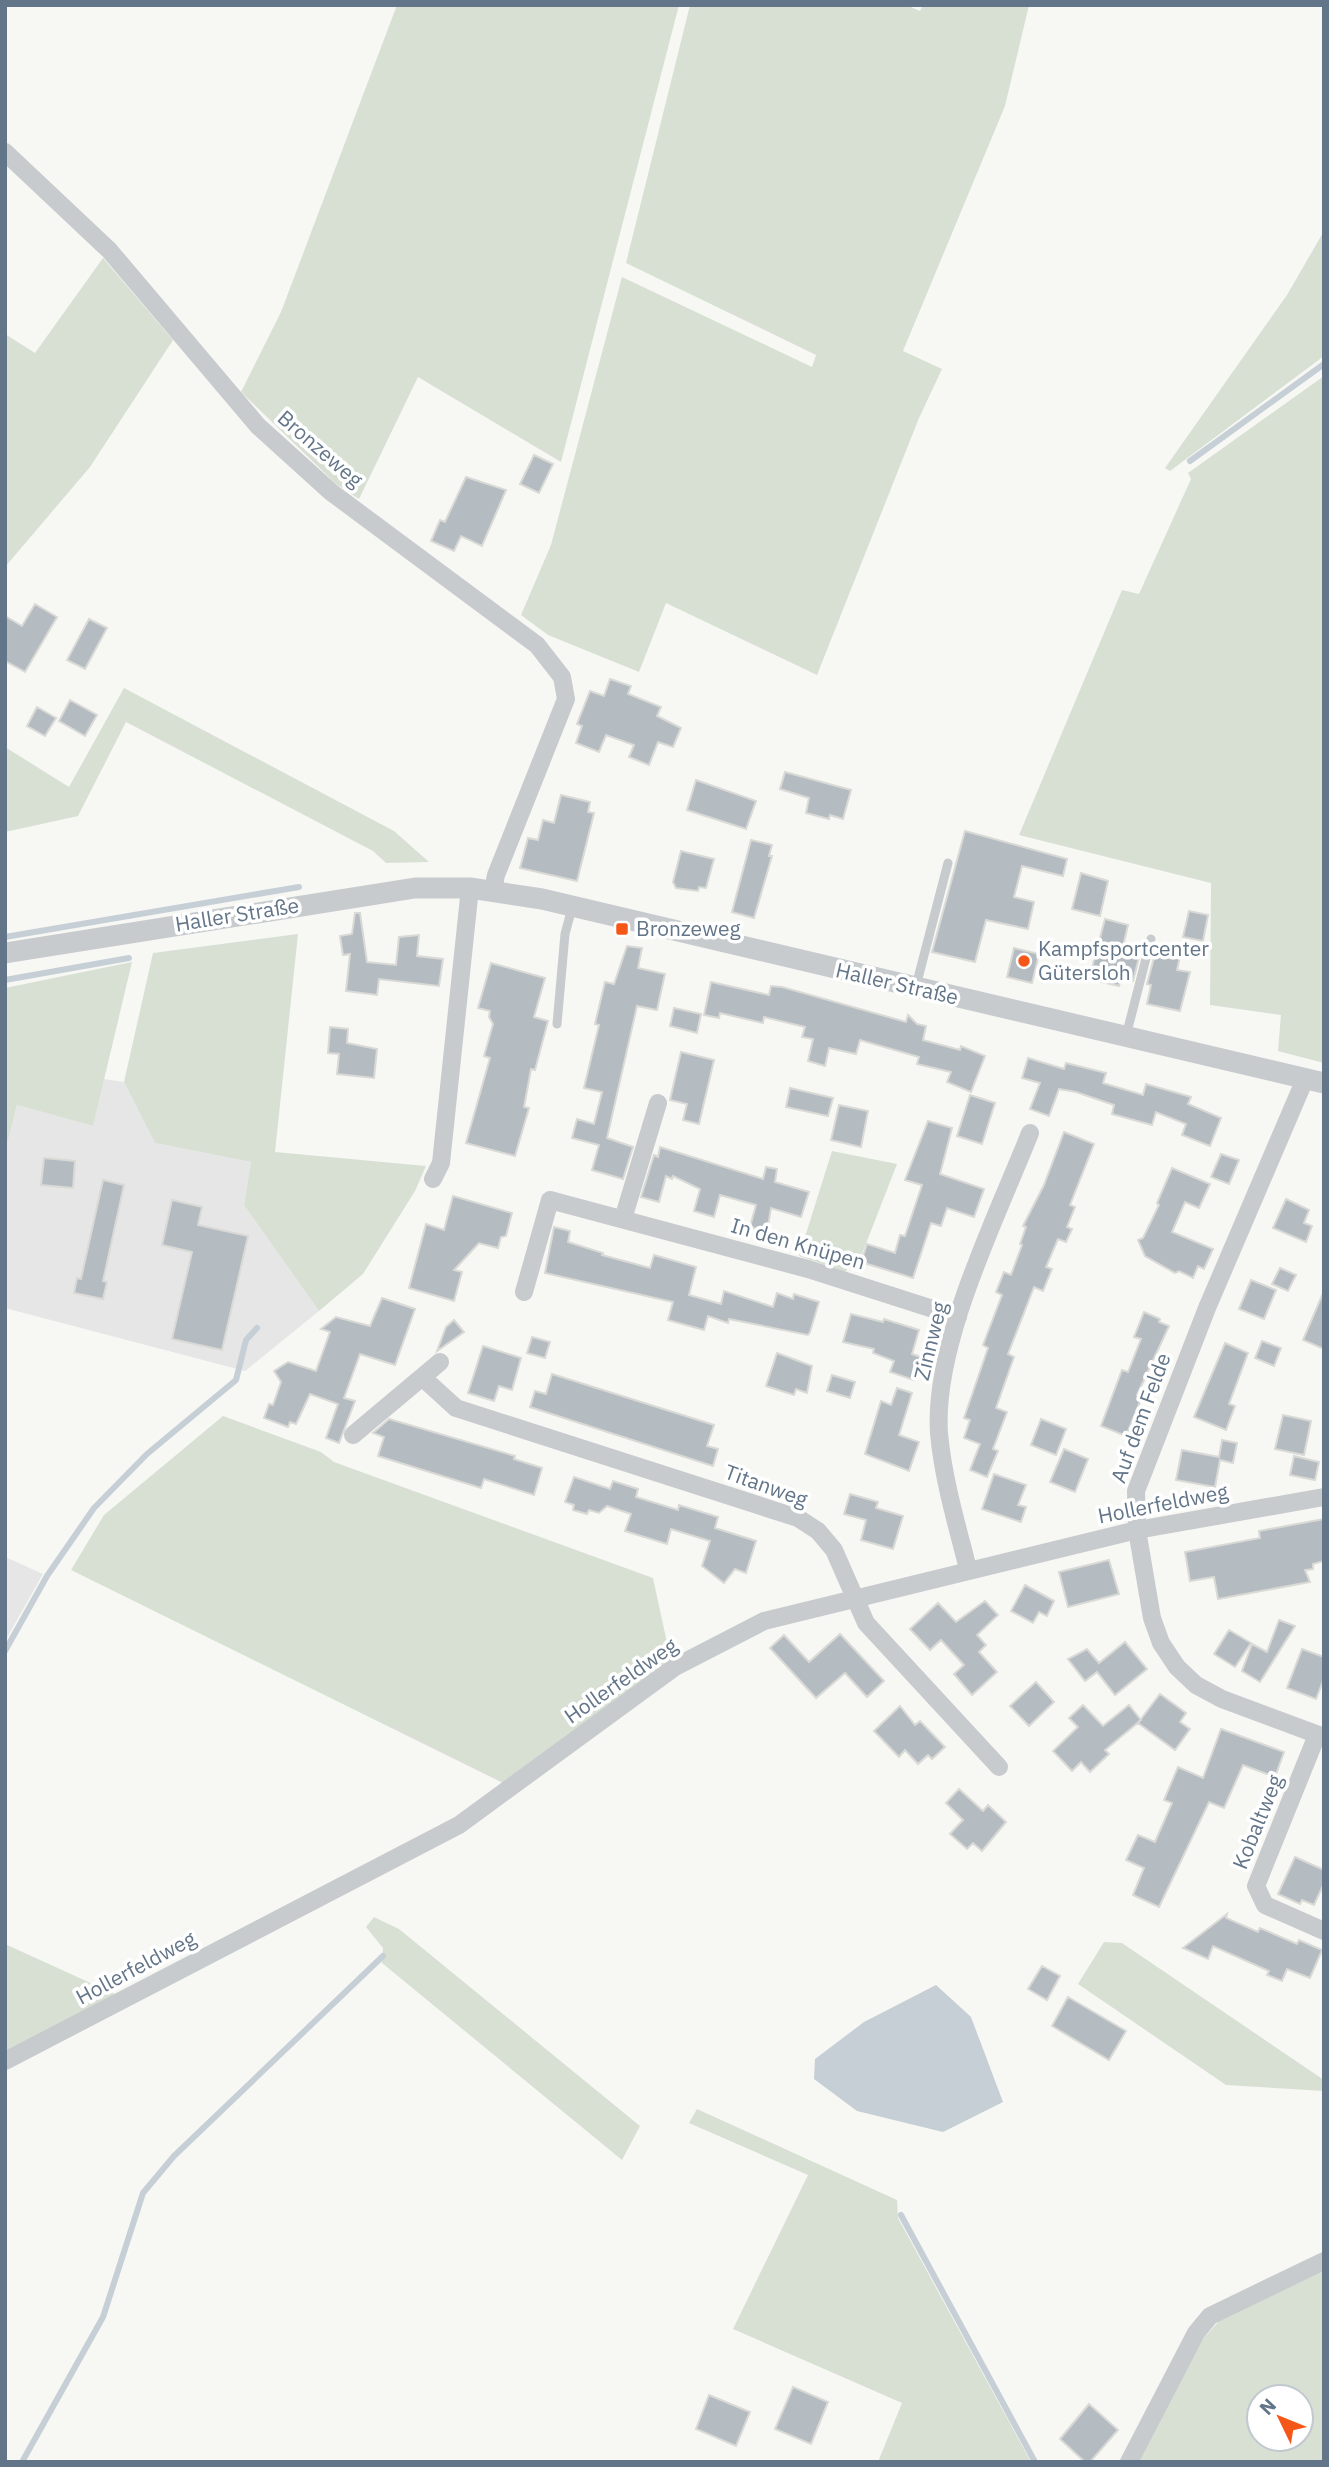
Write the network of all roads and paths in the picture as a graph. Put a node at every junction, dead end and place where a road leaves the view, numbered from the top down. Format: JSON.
{"nodes":[{"id":1,"x":5,"y":152,"type":"edge"},
{"id":2,"x":948,"y":863,"type":"dead end"},
{"id":3,"x":470,"y":888,"type":"junction"},
{"id":4,"x":493,"y":890,"type":"junction"},
{"id":5,"x":572,"y":906,"type":"junction"},
{"id":6,"x":1151,"y":939,"type":"dead end"},
{"id":7,"x":5,"y":953,"type":"edge"},
{"id":8,"x":916,"y":988,"type":"junction"},
{"id":9,"x":557,"y":1024,"type":"dead end"},
{"id":10,"x":1125,"y":1038,"type":"junction"},
{"id":11,"x":1314,"y":1081,"type":"edge"},
{"id":12,"x":658,"y":1103,"type":"dead end"},
{"id":13,"x":1030,"y":1133,"type":"dead end"},
{"id":14,"x":433,"y":1179,"type":"dead end"},
{"id":15,"x":623,"y":1219,"type":"junction"},
{"id":16,"x":524,"y":1292,"type":"dead end"},
{"id":17,"x":958,"y":1317,"type":"junction"},
{"id":18,"x":440,"y":1362,"type":"dead end"},
{"id":19,"x":422,"y":1377,"type":"junction"},
{"id":20,"x":353,"y":1435,"type":"dead end"},
{"id":21,"x":1324,"y":1497,"type":"edge"},
{"id":22,"x":1137,"y":1530,"type":"junction"},
{"id":23,"x":968,"y":1569,"type":"junction"},
{"id":24,"x":855,"y":1597,"type":"junction"},
{"id":25,"x":1320,"y":1736,"type":"edge"},
{"id":26,"x":999,"y":1767,"type":"dead end"},
{"id":27,"x":1324,"y":1931,"type":"edge"},
{"id":28,"x":5,"y":2061,"type":"edge"},
{"id":29,"x":1324,"y":2261,"type":"edge"},
{"id":30,"x":1129,"y":2462,"type":"edge"}],
"edges":[{"from":1,"to":4,"type":"street","name":"Bronzeweg"},
{"from":2,"to":8,"type":"lane"},
{"from":3,"to":4,"type":"street","name":"Haller Straße"},
{"from":3,"to":7,"type":"street","name":"Haller Straße"},
{"from":3,"to":14,"type":"street"},
{"from":4,"to":5,"type":"street","name":"Haller Straße"},
{"from":5,"to":8,"type":"street","name":"Haller Straße"},
{"from":5,"to":9,"type":"lane"},
{"from":6,"to":10,"type":"lane"},
{"from":8,"to":10,"type":"street","name":"Haller Straße"},
{"from":10,"to":11,"type":"street","name":"Haller Straße"},
{"from":11,"to":22,"type":"street","name":"Auf dem Felde"},
{"from":12,"to":15,"type":"street"},
{"from":13,"to":17,"type":"street","name":"Zinnweg"},
{"from":15,"to":16,"type":"street","name":"In den Knüpen"},
{"from":15,"to":17,"type":"street","name":"In den Knüpen"},
{"from":17,"to":23,"type":"street","name":"Zinnweg"},
{"from":18,"to":19,"type":"street"},
{"from":19,"to":20,"type":"street"},
{"from":19,"to":24,"type":"street","name":"Titanweg"},
{"from":21,"to":22,"type":"street","name":"Hollerfeldweg"},
{"from":22,"to":23,"type":"street","name":"Hollerfeldweg"},
{"from":22,"to":25,"type":"street","name":"Auf dem Felde"},
{"from":23,"to":24,"type":"street","name":"Hollerfeldweg"},
{"from":24,"to":26,"type":"street","name":"Titanweg"},
{"from":24,"to":28,"type":"street","name":"Hollerfeldweg"},
{"from":25,"to":27,"type":"street","name":"Kobaltweg"},
{"from":29,"to":30,"type":"street"}]}
